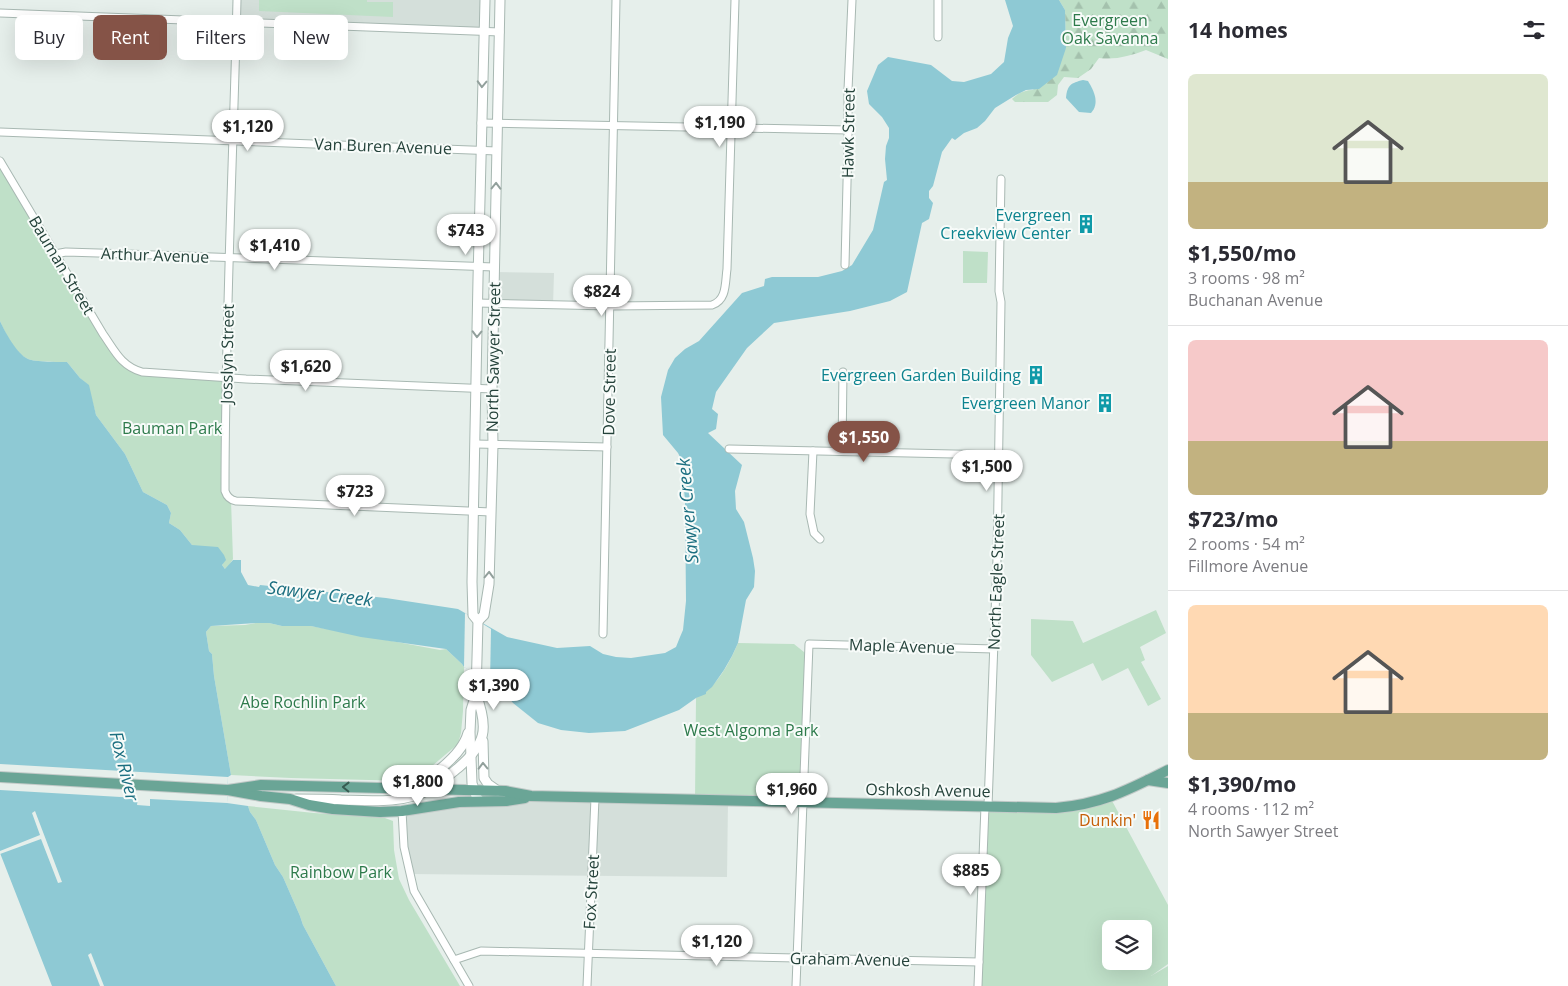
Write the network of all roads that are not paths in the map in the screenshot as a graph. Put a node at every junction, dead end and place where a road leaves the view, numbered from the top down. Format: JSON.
{"nodes":[{"id":1,"x":237,"y":0,"type":"edge"},
{"id":2,"x":485,"y":0,"type":"edge"},
{"id":3,"x":500,"y":0,"type":"edge"},
{"id":4,"x":616,"y":0,"type":"edge"},
{"id":5,"x":734,"y":0,"type":"edge"},
{"id":6,"x":852,"y":0,"type":"edge"},
{"id":7,"x":938,"y":0,"type":"edge"},
{"id":8,"x":0,"y":13,"type":"edge"},
{"id":9,"x":236,"y":15,"type":"edge"},
{"id":10,"x":177,"y":20,"type":"edge"},
{"id":11,"x":264,"y":24,"type":"edge"},
{"id":12,"x":484,"y":32,"type":"junction"},
{"id":13,"x":500,"y":32,"type":"junction"},
{"id":14,"x":938,"y":37,"type":"dead end"},
{"id":15,"x":235,"y":60,"type":"edge"},
{"id":16,"x":481,"y":123,"type":"junction"},
{"id":17,"x":497,"y":124,"type":"junction"},
{"id":18,"x":615,"y":126,"type":"junction"},
{"id":19,"x":732,"y":127,"type":"junction"},
{"id":20,"x":848,"y":130,"type":"junction"},
{"id":21,"x":0,"y":132,"type":"edge"},
{"id":22,"x":233,"y":141,"type":"junction"},
{"id":23,"x":481,"y":150,"type":"junction"},
{"id":24,"x":497,"y":151,"type":"junction"},
{"id":25,"x":0,"y":162,"type":"edge"},
{"id":26,"x":1001,"y":178,"type":"dead end"},
{"id":27,"x":55,"y":254,"type":"junction"},
{"id":28,"x":229,"y":258,"type":"junction"},
{"id":29,"x":845,"y":265,"type":"dead end"},
{"id":30,"x":478,"y":267,"type":"junction"},
{"id":31,"x":494,"y":268,"type":"junction"},
{"id":32,"x":478,"y":303,"type":"junction"},
{"id":33,"x":494,"y":304,"type":"junction"},
{"id":34,"x":611,"y":306,"type":"junction"},
{"id":35,"x":843,"y":372,"type":"dead end"},
{"id":36,"x":227,"y":377,"type":"junction"},
{"id":37,"x":476,"y":389,"type":"junction"},
{"id":38,"x":492,"y":389,"type":"junction"},
{"id":39,"x":474,"y":444,"type":"junction"},
{"id":40,"x":493,"y":445,"type":"junction"},
{"id":41,"x":607,"y":447,"type":"junction"},
{"id":42,"x":729,"y":449,"type":"dead end"},
{"id":43,"x":813,"y":451,"type":"junction"},
{"id":44,"x":842,"y":451,"type":"junction"},
{"id":45,"x":999,"y":455,"type":"junction"},
{"id":46,"x":474,"y":512,"type":"junction"},
{"id":47,"x":491,"y":512,"type":"junction"},
{"id":48,"x":820,"y":540,"type":"dead end"},
{"id":49,"x":478,"y":621,"type":"junction"},
{"id":50,"x":603,"y":634,"type":"dead end"},
{"id":51,"x":994,"y":649,"type":"junction"},
{"id":52,"x":476,"y":694,"type":"junction"},
{"id":53,"x":471,"y":726,"type":"junction"},
{"id":54,"x":483,"y":734,"type":"junction"},
{"id":55,"x":472,"y":756,"type":"junction"},
{"id":56,"x":1168,"y":770,"type":"edge"},
{"id":57,"x":0,"y":777,"type":"edge"},
{"id":58,"x":1148,"y":780,"type":"junction"},
{"id":59,"x":1168,"y":783,"type":"edge"},
{"id":60,"x":410,"y":789,"type":"junction"},
{"id":61,"x":430,"y":789,"type":"junction"},
{"id":62,"x":228,"y":790,"type":"junction"},
{"id":63,"x":474,"y":790,"type":"junction"},
{"id":64,"x":498,"y":791,"type":"junction"},
{"id":65,"x":531,"y":796,"type":"junction"},
{"id":66,"x":595,"y":798,"type":"junction"},
{"id":67,"x":290,"y":799,"type":"junction"},
{"id":68,"x":480,"y":801,"type":"junction"},
{"id":69,"x":803,"y":802,"type":"junction"},
{"id":70,"x":987,"y":806,"type":"junction"},
{"id":71,"x":402,"y":811,"type":"junction"},
{"id":72,"x":588,"y":953,"type":"junction"},
{"id":73,"x":797,"y":958,"type":"junction"},
{"id":74,"x":454,"y":960,"type":"junction"},
{"id":75,"x":978,"y":962,"type":"junction"},
{"id":76,"x":469,"y":986,"type":"edge"},
{"id":77,"x":587,"y":986,"type":"edge"},
{"id":78,"x":796,"y":986,"type":"edge"},
{"id":79,"x":978,"y":986,"type":"edge"}],
"edges":[{"from":1,"to":9,"type":"street","name":"Josslyn Street"},
{"from":2,"to":12,"type":"street","name":"North Sawyer Street"},
{"from":3,"to":13,"type":"street","name":"North Sawyer Street"},
{"from":4,"to":18,"type":"street","name":"Dove Street"},
{"from":5,"to":19,"type":"street"},
{"from":6,"to":20,"type":"street","name":"Hawk Street"},
{"from":7,"to":14,"type":"street"},
{"from":8,"to":10,"type":"street"},
{"from":11,"to":12,"type":"street"},
{"from":12,"to":13,"type":"street"},
{"from":12,"to":16,"type":"street","name":"North Sawyer Street","one_way":true},
{"from":13,"to":17,"type":"street","name":"North Sawyer Street"},
{"from":15,"to":22,"type":"street","name":"Josslyn Street"},
{"from":16,"to":17,"type":"street"},
{"from":16,"to":23,"type":"street","name":"North Sawyer Street"},
{"from":17,"to":18,"type":"street"},
{"from":17,"to":24,"type":"street","name":"North Sawyer Street"},
{"from":18,"to":19,"type":"street"},
{"from":18,"to":34,"type":"street","name":"Dove Street"},
{"from":19,"to":20,"type":"street"},
{"from":19,"to":34,"type":"street"},
{"from":20,"to":29,"type":"street","name":"Hawk Street"},
{"from":21,"to":22,"type":"street","name":"Van Buren Avenue"},
{"from":22,"to":23,"type":"street","name":"Van Buren Avenue"},
{"from":22,"to":28,"type":"street","name":"Josslyn Street"},
{"from":23,"to":24,"type":"street","name":"Van Buren Avenue"},
{"from":23,"to":30,"type":"street","name":"North Sawyer Street"},
{"from":31,"to":24,"type":"street","name":"North Sawyer Street","one_way":true},
{"from":25,"to":27,"type":"street","name":"Bauman Street"},
{"from":26,"to":45,"type":"street","name":"North Eagle Street"},
{"from":27,"to":28,"type":"street","name":"Arthur Avenue"},
{"from":27,"to":36,"type":"street","name":"Bauman Street"},
{"from":28,"to":30,"type":"street","name":"Arthur Avenue"},
{"from":28,"to":36,"type":"street","name":"Josslyn Street"},
{"from":30,"to":31,"type":"street","name":"Arthur Avenue"},
{"from":30,"to":32,"type":"street","name":"North Sawyer Street"},
{"from":31,"to":33,"type":"street","name":"North Sawyer Street"},
{"from":32,"to":33,"type":"street"},
{"from":32,"to":37,"type":"street","name":"North Sawyer Street","one_way":true},
{"from":33,"to":34,"type":"street"},
{"from":33,"to":38,"type":"street","name":"North Sawyer Street"},
{"from":34,"to":41,"type":"street","name":"Dove Street"},
{"from":35,"to":44,"type":"street"},
{"from":36,"to":37,"type":"street"},
{"from":36,"to":46,"type":"street","name":"Josslyn Street"},
{"from":37,"to":38,"type":"street"},
{"from":37,"to":39,"type":"street","name":"North Sawyer Street"},
{"from":38,"to":40,"type":"street","name":"North Sawyer Street"},
{"from":39,"to":40,"type":"street"},
{"from":39,"to":46,"type":"street","name":"North Sawyer Street"},
{"from":40,"to":41,"type":"street"},
{"from":40,"to":47,"type":"street","name":"North Sawyer Street"},
{"from":41,"to":50,"type":"street","name":"Dove Street"},
{"from":42,"to":43,"type":"street"},
{"from":43,"to":44,"type":"street"},
{"from":43,"to":48,"type":"street"},
{"from":44,"to":45,"type":"street"},
{"from":45,"to":51,"type":"street","name":"North Eagle Street"},
{"from":46,"to":47,"type":"street"},
{"from":46,"to":49,"type":"street","name":"North Sawyer Street"},
{"from":49,"to":47,"type":"street","name":"North Sawyer Street","one_way":true},
{"from":49,"to":52,"type":"street","name":"North Sawyer Street"},
{"from":51,"to":69,"type":"street","name":"Maple Avenue"},
{"from":51,"to":70,"type":"street","name":"North Eagle Street"},
{"from":52,"to":53,"type":"street","name":"North Sawyer Street"},
{"from":52,"to":54,"type":"street","name":"North Sawyer Street"},
{"from":53,"to":55,"type":"street","name":"North Sawyer Street"},
{"from":53,"to":60,"type":"street"},
{"from":54,"to":55,"type":"street","name":"North Sawyer Street"},
{"from":64,"to":54,"type":"street","one_way":true},
{"from":55,"to":61,"type":"street","name":"North Sawyer Street"},
{"from":55,"to":63,"type":"street","name":"North Sawyer Street"},
{"from":56,"to":58,"type":"main road","name":"Oshkosh Avenue"},
{"from":57,"to":62,"type":"main road","name":"Oshkosh Avenue"},
{"from":58,"to":59,"type":"main road"},
{"from":58,"to":70,"type":"main road","name":"Oshkosh Avenue"},
{"from":60,"to":61,"type":"main road","name":"Oshkosh Avenue"},
{"from":60,"to":62,"type":"main road","name":"Oshkosh Avenue","one_way":true},
{"from":61,"to":63,"type":"main road","name":"Oshkosh Avenue"},
{"from":61,"to":67,"type":"street","name":"North Sawyer Street"},
{"from":62,"to":67,"type":"main road","name":"Oshkosh Avenue"},
{"from":63,"to":64,"type":"main road","name":"Oshkosh Avenue"},
{"from":63,"to":68,"type":"street","name":"North Sawyer Street"},
{"from":64,"to":65,"type":"main road","name":"Oshkosh Avenue"},
{"from":65,"to":66,"type":"main road","name":"Oshkosh Avenue"},
{"from":65,"to":68,"type":"main road","name":"Oshkosh Avenue"},
{"from":66,"to":69,"type":"main road","name":"Oshkosh Avenue"},
{"from":66,"to":72,"type":"street","name":"Fox Street"},
{"from":67,"to":71,"type":"main road","name":"Oshkosh Avenue"},
{"from":68,"to":71,"type":"main road","name":"Oshkosh Avenue"},
{"from":69,"to":70,"type":"main road","name":"Oshkosh Avenue"},
{"from":69,"to":73,"type":"street"},
{"from":70,"to":75,"type":"street","name":"North Eagle Street"},
{"from":71,"to":74,"type":"street"},
{"from":72,"to":73,"type":"street","name":"Graham Avenue"},
{"from":72,"to":74,"type":"street","name":"Graham Avenue"},
{"from":72,"to":77,"type":"street","name":"Fox Street"},
{"from":73,"to":75,"type":"street","name":"Graham Avenue"},
{"from":73,"to":78,"type":"street"},
{"from":74,"to":76,"type":"street"},
{"from":75,"to":79,"type":"street","name":"North Eagle Street"}]}
